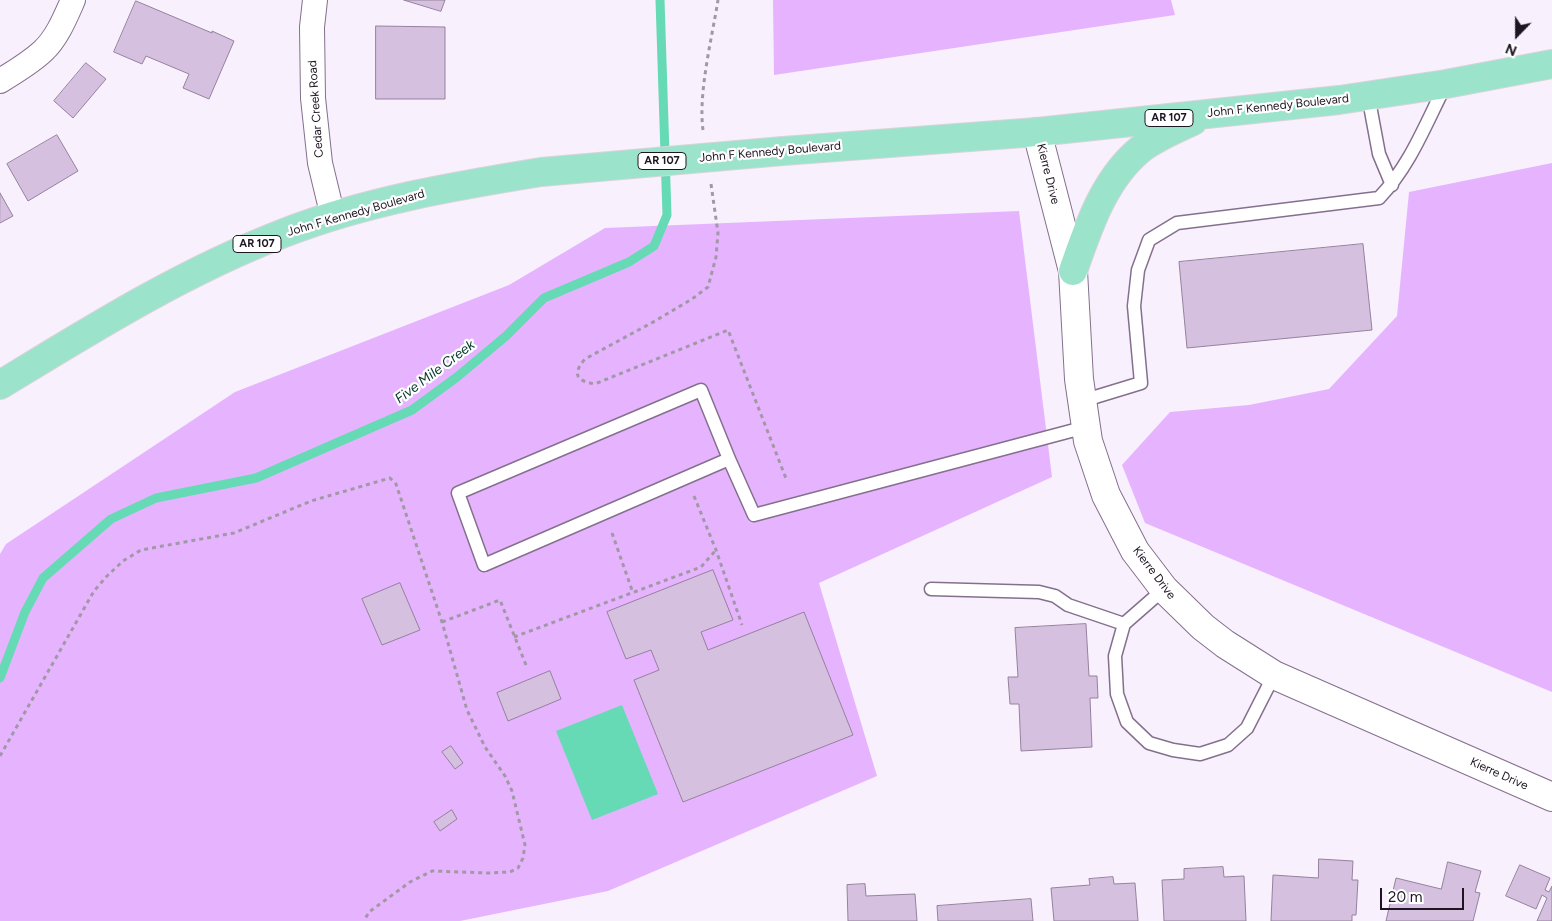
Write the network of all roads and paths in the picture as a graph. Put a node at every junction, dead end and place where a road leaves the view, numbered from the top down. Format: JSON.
{"nodes":[{"id":1,"x":73,"y":0,"type":"edge"},
{"id":2,"x":314,"y":0,"type":"edge"},
{"id":3,"x":718,"y":0,"type":"edge"},
{"id":4,"x":1552,"y":64,"type":"edge"},
{"id":5,"x":0,"y":81,"type":"edge"},
{"id":6,"x":1446,"y":84,"type":"junction"},
{"id":7,"x":1368,"y":96,"type":"junction"},
{"id":8,"x":1208,"y":113,"type":"junction"},
{"id":9,"x":1037,"y":132,"type":"junction"},
{"id":10,"x":704,"y":137,"type":"dead end"},
{"id":11,"x":710,"y":175,"type":"dead end"},
{"id":12,"x":1392,"y":185,"type":"junction"},
{"id":13,"x":333,"y":217,"type":"junction"},
{"id":14,"x":1073,"y":271,"type":"junction"},
{"id":15,"x":0,"y":385,"type":"edge"},
{"id":16,"x":1084,"y":414,"type":"junction"},
{"id":17,"x":729,"y":459,"type":"junction"},
{"id":18,"x":686,"y":477,"type":"junction"},
{"id":19,"x":787,"y":480,"type":"dead end"},
{"id":20,"x":612,"y":533,"type":"dead end"},
{"id":21,"x":716,"y":550,"type":"junction"},
{"id":22,"x":932,"y":588,"type":"dead end"},
{"id":23,"x":1164,"y":589,"type":"junction"},
{"id":24,"x":633,"y":593,"type":"junction"},
{"id":25,"x":442,"y":622,"type":"junction"},
{"id":26,"x":742,"y":624,"type":"dead end"},
{"id":27,"x":1124,"y":624,"type":"junction"},
{"id":28,"x":514,"y":637,"type":"junction"},
{"id":29,"x":526,"y":665,"type":"dead end"},
{"id":30,"x":1274,"y":675,"type":"junction"},
{"id":31,"x":0,"y":756,"type":"edge"},
{"id":32,"x":1552,"y":797,"type":"edge"},
{"id":33,"x":364,"y":921,"type":"edge"}],
"edges":[{"from":1,"to":5,"type":"street"},
{"from":2,"to":13,"type":"street","name":"Cedar Creek Road"},
{"from":3,"to":10,"type":"path"},
{"from":4,"to":6,"type":"main road","name":"John F Kennedy Boulevard","number":"AR 107"},
{"from":6,"to":7,"type":"main road","name":"John F Kennedy Boulevard","number":"AR 107"},
{"from":6,"to":12,"type":"lane"},
{"from":7,"to":8,"type":"main road","name":"John F Kennedy Boulevard","number":"AR 107"},
{"from":7,"to":12,"type":"lane"},
{"from":8,"to":9,"type":"main road","name":"John F Kennedy Boulevard","number":"AR 107"},
{"from":8,"to":14,"type":"main road"},
{"from":9,"to":13,"type":"main road","name":"John F Kennedy Boulevard","number":"AR 107","bridge":true},
{"from":9,"to":14,"type":"street","name":"Kierre Drive"},
{"from":11,"to":19,"type":"path"},
{"from":12,"to":16,"type":"lane"},
{"from":13,"to":15,"type":"main road","name":"John F Kennedy Boulevard","number":"AR 107"},
{"from":14,"to":16,"type":"street","name":"Kierre Drive"},
{"from":16,"to":17,"type":"lane"},
{"from":16,"to":23,"type":"street","name":"Kierre Drive"},
{"from":17,"to":18,"type":"lane"},
{"from":17,"to":18,"type":"lane"},
{"from":18,"to":21,"type":"path"},
{"from":20,"to":24,"type":"path"},
{"from":21,"to":24,"type":"path"},
{"from":21,"to":26,"type":"path"},
{"from":22,"to":27,"type":"lane"},
{"from":23,"to":27,"type":"lane"},
{"from":23,"to":30,"type":"street","name":"Kierre Drive"},
{"from":24,"to":28,"type":"path"},
{"from":25,"to":28,"type":"path"},
{"from":25,"to":31,"type":"path"},
{"from":25,"to":33,"type":"path"},
{"from":27,"to":30,"type":"lane"},
{"from":28,"to":29,"type":"path"},
{"from":30,"to":32,"type":"street","name":"Kierre Drive"}]}
